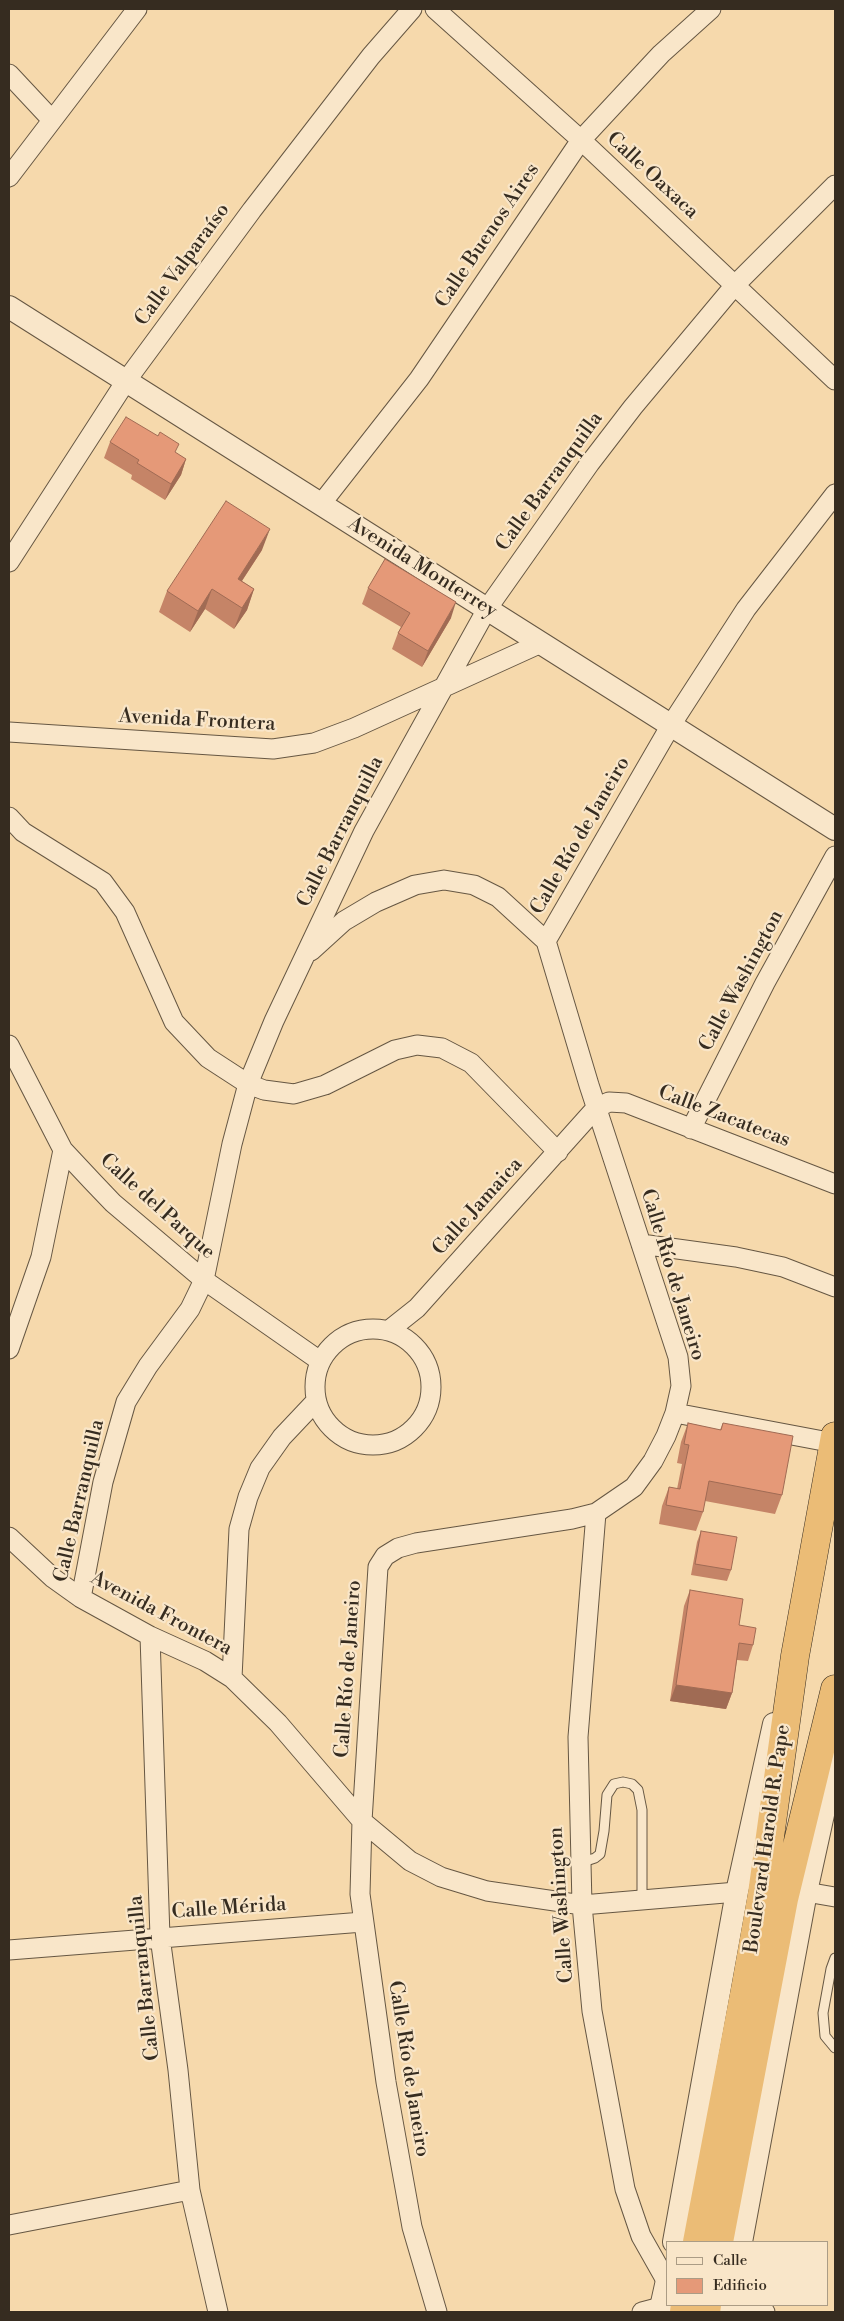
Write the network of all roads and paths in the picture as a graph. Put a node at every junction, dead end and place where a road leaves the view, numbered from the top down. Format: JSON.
{"nodes":[{"id":1,"x":138,"y":9,"type":"edge"},
{"id":2,"x":412,"y":9,"type":"edge"},
{"id":3,"x":435,"y":9,"type":"edge"},
{"id":4,"x":711,"y":9,"type":"edge"},
{"id":5,"x":9,"y":74,"type":"edge"},
{"id":6,"x":52,"y":120,"type":"junction"},
{"id":7,"x":581,"y":140,"type":"junction"},
{"id":8,"x":9,"y":177,"type":"edge"},
{"id":9,"x":835,"y":185,"type":"edge"},
{"id":10,"x":735,"y":285,"type":"junction"},
{"id":11,"x":9,"y":307,"type":"edge"},
{"id":12,"x":126,"y":380,"type":"junction"},
{"id":13,"x":835,"y":380,"type":"edge"},
{"id":14,"x":835,"y":494,"type":"edge"},
{"id":15,"x":321,"y":504,"type":"junction"},
{"id":16,"x":9,"y":562,"type":"edge"},
{"id":17,"x":487,"y":609,"type":"junction"},
{"id":18,"x":541,"y":643,"type":"junction"},
{"id":19,"x":442,"y":688,"type":"junction"},
{"id":20,"x":671,"y":725,"type":"junction"},
{"id":21,"x":9,"y":732,"type":"edge"},
{"id":22,"x":9,"y":817,"type":"edge"},
{"id":23,"x":835,"y":829,"type":"edge"},
{"id":24,"x":835,"y":856,"type":"edge"},
{"id":25,"x":546,"y":941,"type":"junction"},
{"id":26,"x":304,"y":957,"type":"junction"},
{"id":27,"x":9,"y":1045,"type":"edge"},
{"id":28,"x":248,"y":1084,"type":"junction"},
{"id":29,"x":596,"y":1108,"type":"junction"},
{"id":30,"x":691,"y":1129,"type":"junction"},
{"id":31,"x":63,"y":1150,"type":"junction"},
{"id":32,"x":558,"y":1152,"type":"junction"},
{"id":33,"x":835,"y":1184,"type":"edge"},
{"id":34,"x":641,"y":1244,"type":"junction"},
{"id":35,"x":204,"y":1280,"type":"junction"},
{"id":36,"x":835,"y":1287,"type":"edge"},
{"id":37,"x":388,"y":1331,"type":"junction"},
{"id":38,"x":9,"y":1349,"type":"edge"},
{"id":39,"x":320,"y":1361,"type":"junction"},
{"id":40,"x":316,"y":1401,"type":"junction"},
{"id":41,"x":675,"y":1412,"type":"junction"},
{"id":42,"x":834,"y":1439,"type":"edge"},
{"id":43,"x":596,"y":1513,"type":"junction"},
{"id":44,"x":9,"y":1538,"type":"edge"},
{"id":45,"x":81,"y":1598,"type":"junction"},
{"id":46,"x":150,"y":1636,"type":"junction"},
{"id":47,"x":794,"y":1656,"type":"junction"},
{"id":48,"x":232,"y":1678,"type":"junction"},
{"id":49,"x":835,"y":1689,"type":"edge"},
{"id":50,"x":835,"y":1760,"type":"edge"},
{"id":51,"x":362,"y":1821,"type":"junction"},
{"id":52,"x":580,"y":1863,"type":"junction"},
{"id":53,"x":737,"y":1892,"type":"junction"},
{"id":54,"x":806,"y":1892,"type":"junction"},
{"id":55,"x":835,"y":1897,"type":"edge"},
{"id":56,"x":642,"y":1901,"type":"junction"},
{"id":57,"x":582,"y":1905,"type":"junction"},
{"id":58,"x":362,"y":1922,"type":"junction"},
{"id":59,"x":160,"y":1937,"type":"junction"},
{"id":60,"x":9,"y":1950,"type":"edge"},
{"id":61,"x":835,"y":1958,"type":"edge"},
{"id":62,"x":833,"y":1969,"type":"edge"},
{"id":63,"x":756,"y":1986,"type":"junction"},
{"id":64,"x":835,"y":2048,"type":"edge"},
{"id":65,"x":190,"y":2190,"type":"junction"},
{"id":66,"x":9,"y":2224,"type":"edge"},
{"id":67,"x":674,"y":2241,"type":"edge"},
{"id":68,"x":697,"y":2241,"type":"edge"},
{"id":69,"x":719,"y":2241,"type":"edge"},
{"id":70,"x":741,"y":2241,"type":"edge"},
{"id":71,"x":666,"y":2277,"type":"edge"},
{"id":72,"x":720,"y":2308,"type":"edge"},
{"id":73,"x":218,"y":2312,"type":"edge"},
{"id":74,"x":437,"y":2312,"type":"edge"},
{"id":75,"x":765,"y":2312,"type":"edge"}],
"edges":[{"from":1,"to":6,"type":"street"},
{"from":2,"to":12,"type":"street","name":"Calle Valparaíso"},
{"from":3,"to":7,"type":"street","name":"Calle Oaxaca"},
{"from":4,"to":7,"type":"street","name":"Calle Buenos Aires"},
{"from":5,"to":6,"type":"street"},
{"from":6,"to":8,"type":"street"},
{"from":7,"to":10,"type":"street","name":"Calle Oaxaca"},
{"from":7,"to":15,"type":"street","name":"Calle Buenos Aires"},
{"from":9,"to":10,"type":"street","name":"Calle Barranquilla"},
{"from":10,"to":13,"type":"street","name":"Calle Oaxaca"},
{"from":10,"to":17,"type":"street","name":"Calle Barranquilla"},
{"from":11,"to":12,"type":"street","name":"Avenida Monterrey"},
{"from":12,"to":15,"type":"street","name":"Avenida Monterrey"},
{"from":12,"to":16,"type":"street","name":"Calle Valparaíso"},
{"from":14,"to":20,"type":"street","name":"Calle Río de Janeiro"},
{"from":15,"to":17,"type":"street","name":"Avenida Monterrey"},
{"from":17,"to":18,"type":"street","name":"Avenida Monterrey"},
{"from":17,"to":19,"type":"street","name":"Calle Barranquilla"},
{"from":18,"to":19,"type":"street","name":"Avenida Frontera"},
{"from":18,"to":20,"type":"street","name":"Avenida Monterrey"},
{"from":19,"to":21,"type":"street","name":"Avenida Frontera"},
{"from":19,"to":26,"type":"street","name":"Calle Barranquilla"},
{"from":20,"to":23,"type":"street","name":"Avenida Monterrey"},
{"from":20,"to":25,"type":"street","name":"Calle Río de Janeiro"},
{"from":22,"to":28,"type":"street"},
{"from":24,"to":30,"type":"street","name":"Calle Washington"},
{"from":25,"to":26,"type":"street"},
{"from":25,"to":29,"type":"street","name":"Calle Río de Janeiro"},
{"from":26,"to":28,"type":"street","name":"Calle Barranquilla"},
{"from":27,"to":31,"type":"street","name":"Calle del Parque"},
{"from":28,"to":32,"type":"street"},
{"from":28,"to":35,"type":"street","name":"Calle Barranquilla"},
{"from":29,"to":30,"type":"street","name":"Calle Zacatecas"},
{"from":29,"to":32,"type":"street","name":"Calle Jamaica"},
{"from":29,"to":34,"type":"street","name":"Calle Río de Janeiro"},
{"from":30,"to":33,"type":"street","name":"Calle Zacatecas"},
{"from":31,"to":35,"type":"street","name":"Calle del Parque"},
{"from":31,"to":38,"type":"street"},
{"from":32,"to":37,"type":"street","name":"Calle Jamaica"},
{"from":34,"to":36,"type":"street"},
{"from":34,"to":41,"type":"street","name":"Calle Río de Janeiro"},
{"from":35,"to":39,"type":"street","name":"Calle del Parque"},
{"from":35,"to":45,"type":"street","name":"Calle Barranquilla"},
{"from":37,"to":39,"type":"street"},
{"from":37,"to":40,"type":"street"},
{"from":39,"to":40,"type":"street"},
{"from":40,"to":48,"type":"street"},
{"from":41,"to":42,"type":"street"},
{"from":41,"to":43,"type":"street","name":"Calle Río de Janeiro"},
{"from":42,"to":47,"type":"highway","name":"Boulevard Harold R. Pape"},
{"from":43,"to":51,"type":"street","name":"Calle Río de Janeiro"},
{"from":43,"to":52,"type":"street","name":"Calle Washington"},
{"from":44,"to":45,"type":"street","name":"Avenida Frontera"},
{"from":45,"to":46,"type":"street","name":"Avenida Frontera"},
{"from":46,"to":48,"type":"street","name":"Avenida Frontera"},
{"from":46,"to":59,"type":"street","name":"Calle Barranquilla"},
{"from":47,"to":53,"type":"street"},
{"from":47,"to":63,"type":"highway","name":"Boulevard Harold R. Pape"},
{"from":48,"to":51,"type":"street","name":"Avenida Frontera"},
{"from":49,"to":63,"type":"highway","name":"Boulevard Harold R. Pape"},
{"from":50,"to":54,"type":"street"},
{"from":51,"to":57,"type":"street","name":"Avenida Frontera"},
{"from":51,"to":58,"type":"street","name":"Calle Río de Janeiro"},
{"from":52,"to":56,"type":"lane"},
{"from":52,"to":57,"type":"street","name":"Calle Washington"},
{"from":53,"to":56,"type":"street","name":"Avenida Frontera"},
{"from":53,"to":67,"type":"street"},
{"from":54,"to":55,"type":"street"},
{"from":54,"to":70,"type":"street"},
{"from":56,"to":57,"type":"street","name":"Avenida Frontera"},
{"from":57,"to":71,"type":"street","name":"Calle Washington"},
{"from":58,"to":59,"type":"street","name":"Calle Mérida"},
{"from":58,"to":74,"type":"street","name":"Calle Río de Janeiro"},
{"from":59,"to":60,"type":"street","name":"Calle Mérida"},
{"from":59,"to":65,"type":"street","name":"Calle Barranquilla"},
{"from":61,"to":62,"type":"lane"},
{"from":62,"to":64,"type":"lane"},
{"from":63,"to":68,"type":"highway","name":"Boulevard Harold R. Pape"},
{"from":63,"to":69,"type":"highway","name":"Boulevard Harold R. Pape"},
{"from":65,"to":66,"type":"street"},
{"from":65,"to":73,"type":"street","name":"Calle Barranquilla"},
{"from":72,"to":75,"type":"street"}]}
